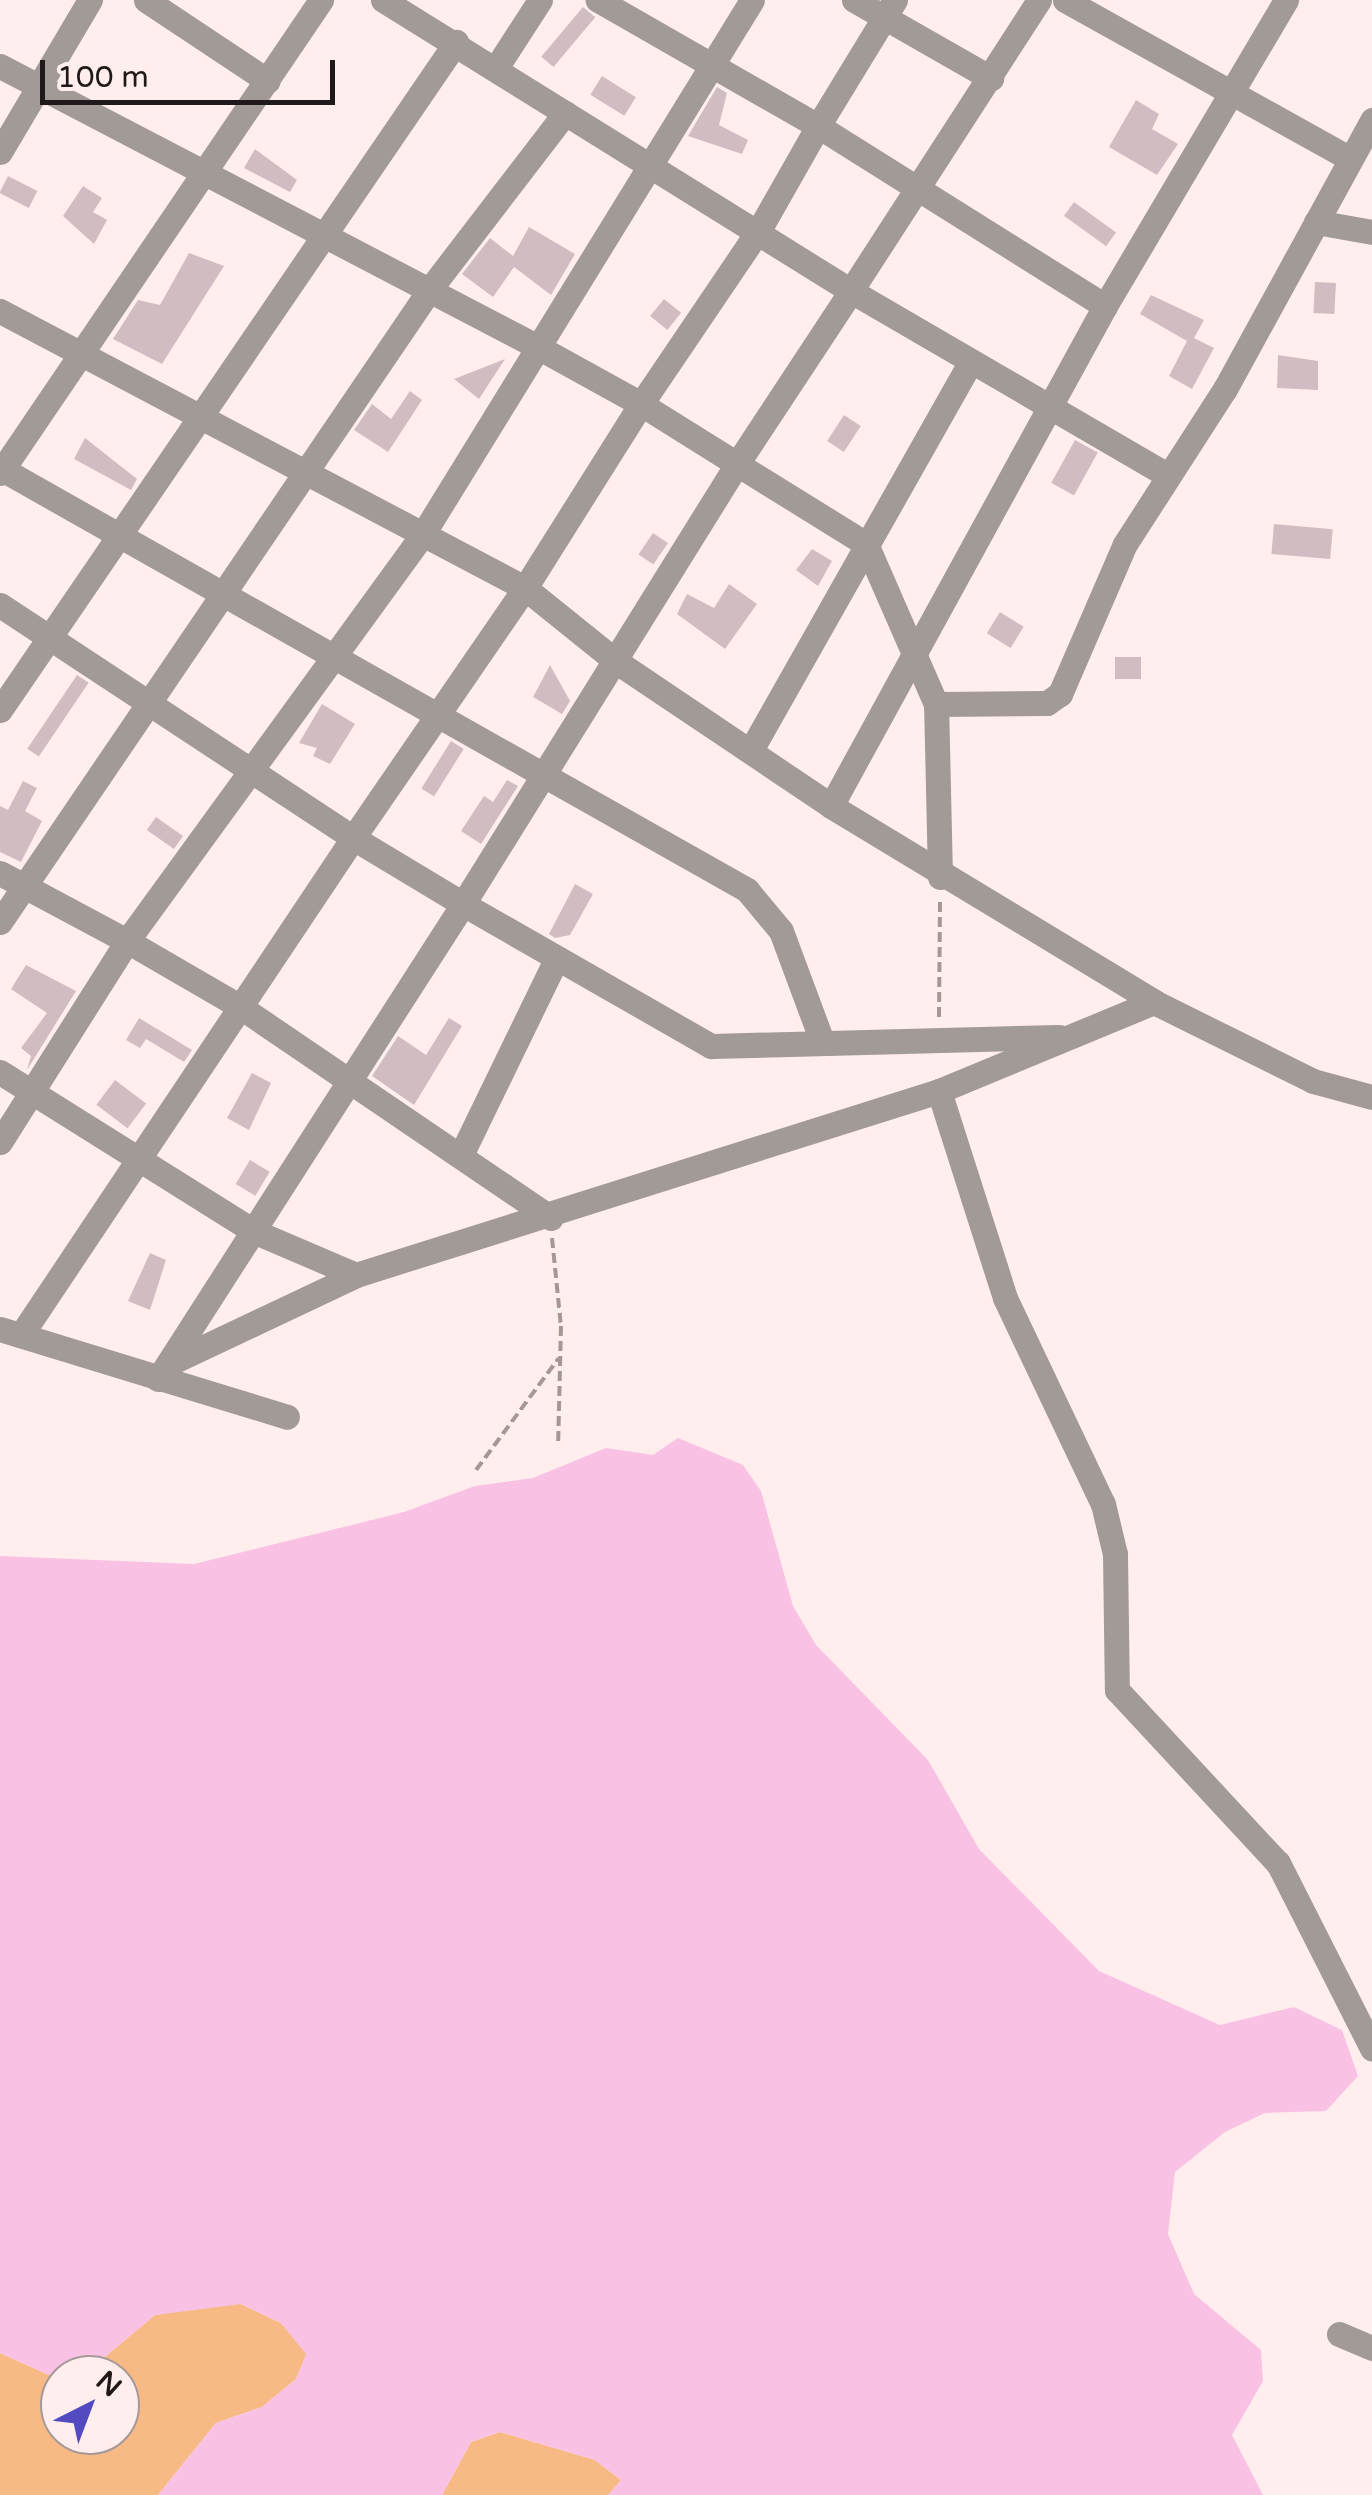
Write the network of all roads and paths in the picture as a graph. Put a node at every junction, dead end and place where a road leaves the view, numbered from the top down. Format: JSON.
{"nodes":[{"id":1,"x":90,"y":0,"type":"edge"},
{"id":2,"x":146,"y":0,"type":"edge"},
{"id":3,"x":321,"y":0,"type":"edge"},
{"id":4,"x":382,"y":0,"type":"edge"},
{"id":5,"x":540,"y":0,"type":"edge"},
{"id":6,"x":598,"y":0,"type":"edge"},
{"id":7,"x":752,"y":0,"type":"edge"},
{"id":8,"x":854,"y":0,"type":"edge"},
{"id":9,"x":1040,"y":0,"type":"edge"},
{"id":10,"x":1065,"y":0,"type":"edge"},
{"id":11,"x":1286,"y":0,"type":"edge"},
{"id":12,"x":1095,"y":6,"type":"edge"},
{"id":13,"x":890,"y":9,"type":"edge"},
{"id":14,"x":456,"y":42,"type":"junction"},
{"id":15,"x":713,"y":65,"type":"junction"},
{"id":16,"x":0,"y":66,"type":"edge"},
{"id":17,"x":496,"y":68,"type":"junction"},
{"id":18,"x":991,"y":78,"type":"junction"},
{"id":19,"x":268,"y":81,"type":"junction"},
{"id":20,"x":38,"y":86,"type":"junction"},
{"id":21,"x":1234,"y":92,"type":"junction"},
{"id":22,"x":565,"y":113,"type":"junction"},
{"id":23,"x":1372,"y":120,"type":"edge"},
{"id":24,"x":818,"y":126,"type":"junction"},
{"id":25,"x":0,"y":152,"type":"edge"},
{"id":26,"x":1349,"y":158,"type":"junction"},
{"id":27,"x":650,"y":168,"type":"junction"},
{"id":28,"x":208,"y":174,"type":"junction"},
{"id":29,"x":920,"y":190,"type":"junction"},
{"id":30,"x":1316,"y":222,"type":"junction"},
{"id":31,"x":759,"y":230,"type":"junction"},
{"id":32,"x":1372,"y":232,"type":"edge"},
{"id":33,"x":328,"y":235,"type":"junction"},
{"id":34,"x":430,"y":289,"type":"junction"},
{"id":35,"x":851,"y":292,"type":"junction"},
{"id":36,"x":1105,"y":306,"type":"junction"},
{"id":37,"x":0,"y":311,"type":"edge"},
{"id":38,"x":536,"y":346,"type":"junction"},
{"id":39,"x":80,"y":352,"type":"junction"},
{"id":40,"x":970,"y":363,"type":"junction"},
{"id":41,"x":642,"y":404,"type":"junction"},
{"id":42,"x":1050,"y":408,"type":"junction"},
{"id":43,"x":198,"y":414,"type":"junction"},
{"id":44,"x":737,"y":464,"type":"junction"},
{"id":45,"x":1,"y":470,"type":"edge"},
{"id":46,"x":308,"y":472,"type":"junction"},
{"id":47,"x":1167,"y":475,"type":"junction"},
{"id":48,"x":114,"y":534,"type":"junction"},
{"id":49,"x":423,"y":534,"type":"junction"},
{"id":50,"x":866,"y":544,"type":"junction"},
{"id":51,"x":525,"y":588,"type":"junction"},
{"id":52,"x":224,"y":594,"type":"junction"},
{"id":53,"x":0,"y":604,"type":"edge"},
{"id":54,"x":48,"y":633,"type":"junction"},
{"id":55,"x":918,"y":650,"type":"junction"},
{"id":56,"x":330,"y":659,"type":"junction"},
{"id":57,"x":617,"y":662,"type":"junction"},
{"id":58,"x":152,"y":704,"type":"junction"},
{"id":59,"x":936,"y":704,"type":"junction"},
{"id":60,"x":0,"y":710,"type":"edge"},
{"id":61,"x":434,"y":712,"type":"junction"},
{"id":62,"x":750,"y":750,"type":"junction"},
{"id":63,"x":250,"y":769,"type":"junction"},
{"id":64,"x":542,"y":771,"type":"junction"},
{"id":65,"x":831,"y":806,"type":"junction"},
{"id":66,"x":353,"y":838,"type":"junction"},
{"id":67,"x":0,"y":873,"type":"edge"},
{"id":68,"x":940,"y":877,"type":"junction"},
{"id":69,"x":26,"y":887,"type":"junction"},
{"id":70,"x":463,"y":904,"type":"junction"},
{"id":71,"x":0,"y":922,"type":"edge"},
{"id":72,"x":127,"y":941,"type":"junction"},
{"id":73,"x":556,"y":959,"type":"junction"},
{"id":74,"x":1154,"y":1002,"type":"junction"},
{"id":75,"x":239,"y":1006,"type":"junction"},
{"id":76,"x":938,"y":1035,"type":"junction"},
{"id":77,"x":1069,"y":1037,"type":"junction"},
{"id":78,"x":822,"y":1041,"type":"junction"},
{"id":79,"x":0,"y":1072,"type":"edge"},
{"id":80,"x":350,"y":1080,"type":"junction"},
{"id":81,"x":939,"y":1091,"type":"junction"},
{"id":82,"x":30,"y":1094,"type":"junction"},
{"id":83,"x":1372,"y":1097,"type":"edge"},
{"id":84,"x":0,"y":1142,"type":"edge"},
{"id":85,"x":462,"y":1153,"type":"junction"},
{"id":86,"x":133,"y":1163,"type":"junction"},
{"id":87,"x":551,"y":1218,"type":"junction"},
{"id":88,"x":252,"y":1231,"type":"junction"},
{"id":89,"x":356,"y":1275,"type":"junction"},
{"id":90,"x":11,"y":1332,"type":"edge"},
{"id":91,"x":559,"y":1358,"type":"junction"},
{"id":92,"x":163,"y":1372,"type":"junction"},
{"id":93,"x":288,"y":1417,"type":"dead end"},
{"id":94,"x":558,"y":1444,"type":"dead end"},
{"id":95,"x":476,"y":1470,"type":"dead end"},
{"id":96,"x":1372,"y":2048,"type":"edge"},
{"id":97,"x":1339,"y":2334,"type":"dead end"},
{"id":98,"x":1372,"y":2348,"type":"edge"}],
"edges":[{"from":1,"to":20,"type":"street"},
{"from":2,"to":19,"type":"street"},
{"from":3,"to":19,"type":"street"},
{"from":4,"to":14,"type":"street"},
{"from":5,"to":17,"type":"street"},
{"from":6,"to":15,"type":"street"},
{"from":7,"to":15,"type":"street"},
{"from":8,"to":13,"type":"street"},
{"from":9,"to":18,"type":"street"},
{"from":10,"to":12,"type":"street"},
{"from":11,"to":21,"type":"street"},
{"from":12,"to":21,"type":"street"},
{"from":13,"to":18,"type":"street"},
{"from":13,"to":24,"type":"street"},
{"from":14,"to":17,"type":"street"},
{"from":14,"to":33,"type":"street"},
{"from":15,"to":24,"type":"street"},
{"from":15,"to":27,"type":"street"},
{"from":16,"to":20,"type":"street"},
{"from":17,"to":22,"type":"street"},
{"from":18,"to":29,"type":"street"},
{"from":19,"to":28,"type":"street"},
{"from":20,"to":25,"type":"street"},
{"from":20,"to":28,"type":"street"},
{"from":21,"to":26,"type":"street"},
{"from":21,"to":36,"type":"street"},
{"from":22,"to":27,"type":"street"},
{"from":22,"to":34,"type":"street"},
{"from":23,"to":26,"type":"street"},
{"from":24,"to":29,"type":"street"},
{"from":24,"to":31,"type":"street"},
{"from":26,"to":30,"type":"street"},
{"from":27,"to":31,"type":"street"},
{"from":27,"to":38,"type":"street"},
{"from":28,"to":33,"type":"street"},
{"from":28,"to":39,"type":"street"},
{"from":29,"to":35,"type":"street"},
{"from":29,"to":36,"type":"street"},
{"from":30,"to":32,"type":"street"},
{"from":30,"to":47,"type":"street"},
{"from":31,"to":35,"type":"street"},
{"from":31,"to":41,"type":"street"},
{"from":33,"to":34,"type":"street"},
{"from":33,"to":43,"type":"street"},
{"from":34,"to":38,"type":"street"},
{"from":34,"to":46,"type":"street"},
{"from":35,"to":40,"type":"street"},
{"from":35,"to":44,"type":"street"},
{"from":36,"to":42,"type":"street"},
{"from":37,"to":39,"type":"street"},
{"from":38,"to":41,"type":"street"},
{"from":38,"to":49,"type":"street"},
{"from":39,"to":43,"type":"street"},
{"from":39,"to":45,"type":"street"},
{"from":40,"to":42,"type":"street"},
{"from":40,"to":50,"type":"street"},
{"from":41,"to":44,"type":"street"},
{"from":41,"to":51,"type":"street"},
{"from":42,"to":47,"type":"street"},
{"from":42,"to":55,"type":"street"},
{"from":43,"to":46,"type":"street"},
{"from":43,"to":48,"type":"street"},
{"from":44,"to":50,"type":"street"},
{"from":44,"to":57,"type":"street"},
{"from":45,"to":48,"type":"street"},
{"from":46,"to":49,"type":"street"},
{"from":46,"to":52,"type":"street"},
{"from":47,"to":59,"type":"street"},
{"from":48,"to":52,"type":"street"},
{"from":48,"to":54,"type":"street"},
{"from":49,"to":51,"type":"street"},
{"from":49,"to":56,"type":"street"},
{"from":50,"to":55,"type":"street"},
{"from":50,"to":62,"type":"street"},
{"from":51,"to":57,"type":"street"},
{"from":51,"to":61,"type":"street"},
{"from":52,"to":56,"type":"street"},
{"from":52,"to":58,"type":"street"},
{"from":53,"to":54,"type":"street"},
{"from":54,"to":58,"type":"street"},
{"from":54,"to":60,"type":"street"},
{"from":55,"to":59,"type":"street"},
{"from":55,"to":65,"type":"street"},
{"from":56,"to":61,"type":"street"},
{"from":56,"to":63,"type":"street"},
{"from":57,"to":62,"type":"street"},
{"from":57,"to":64,"type":"street"},
{"from":58,"to":63,"type":"street"},
{"from":58,"to":69,"type":"street"},
{"from":59,"to":68,"type":"street"},
{"from":61,"to":64,"type":"street"},
{"from":61,"to":66,"type":"street"},
{"from":62,"to":65,"type":"street"},
{"from":63,"to":66,"type":"street"},
{"from":63,"to":72,"type":"street"},
{"from":64,"to":70,"type":"street"},
{"from":64,"to":78,"type":"street"},
{"from":65,"to":68,"type":"street"},
{"from":66,"to":70,"type":"street"},
{"from":66,"to":75,"type":"street"},
{"from":67,"to":69,"type":"street"},
{"from":68,"to":74,"type":"street"},
{"from":68,"to":76,"type":"path"},
{"from":69,"to":71,"type":"street"},
{"from":69,"to":72,"type":"street"},
{"from":70,"to":73,"type":"street"},
{"from":70,"to":80,"type":"street"},
{"from":72,"to":75,"type":"street"},
{"from":72,"to":82,"type":"street"},
{"from":73,"to":78,"type":"street"},
{"from":73,"to":85,"type":"street"},
{"from":74,"to":77,"type":"street"},
{"from":74,"to":83,"type":"street"},
{"from":75,"to":80,"type":"street"},
{"from":75,"to":86,"type":"street"},
{"from":76,"to":77,"type":"street"},
{"from":76,"to":78,"type":"street"},
{"from":77,"to":81,"type":"street"},
{"from":79,"to":82,"type":"street"},
{"from":80,"to":85,"type":"street"},
{"from":80,"to":88,"type":"street"},
{"from":81,"to":87,"type":"street"},
{"from":81,"to":96,"type":"street"},
{"from":82,"to":84,"type":"street"},
{"from":82,"to":86,"type":"street"},
{"from":85,"to":87,"type":"street"},
{"from":86,"to":88,"type":"street"},
{"from":86,"to":90,"type":"street"},
{"from":87,"to":89,"type":"street"},
{"from":87,"to":91,"type":"path"},
{"from":88,"to":89,"type":"street"},
{"from":88,"to":92,"type":"street"},
{"from":89,"to":92,"type":"street"},
{"from":90,"to":92,"type":"street"},
{"from":91,"to":94,"type":"path"},
{"from":91,"to":95,"type":"path"},
{"from":92,"to":93,"type":"street"},
{"from":97,"to":98,"type":"street"}]}
